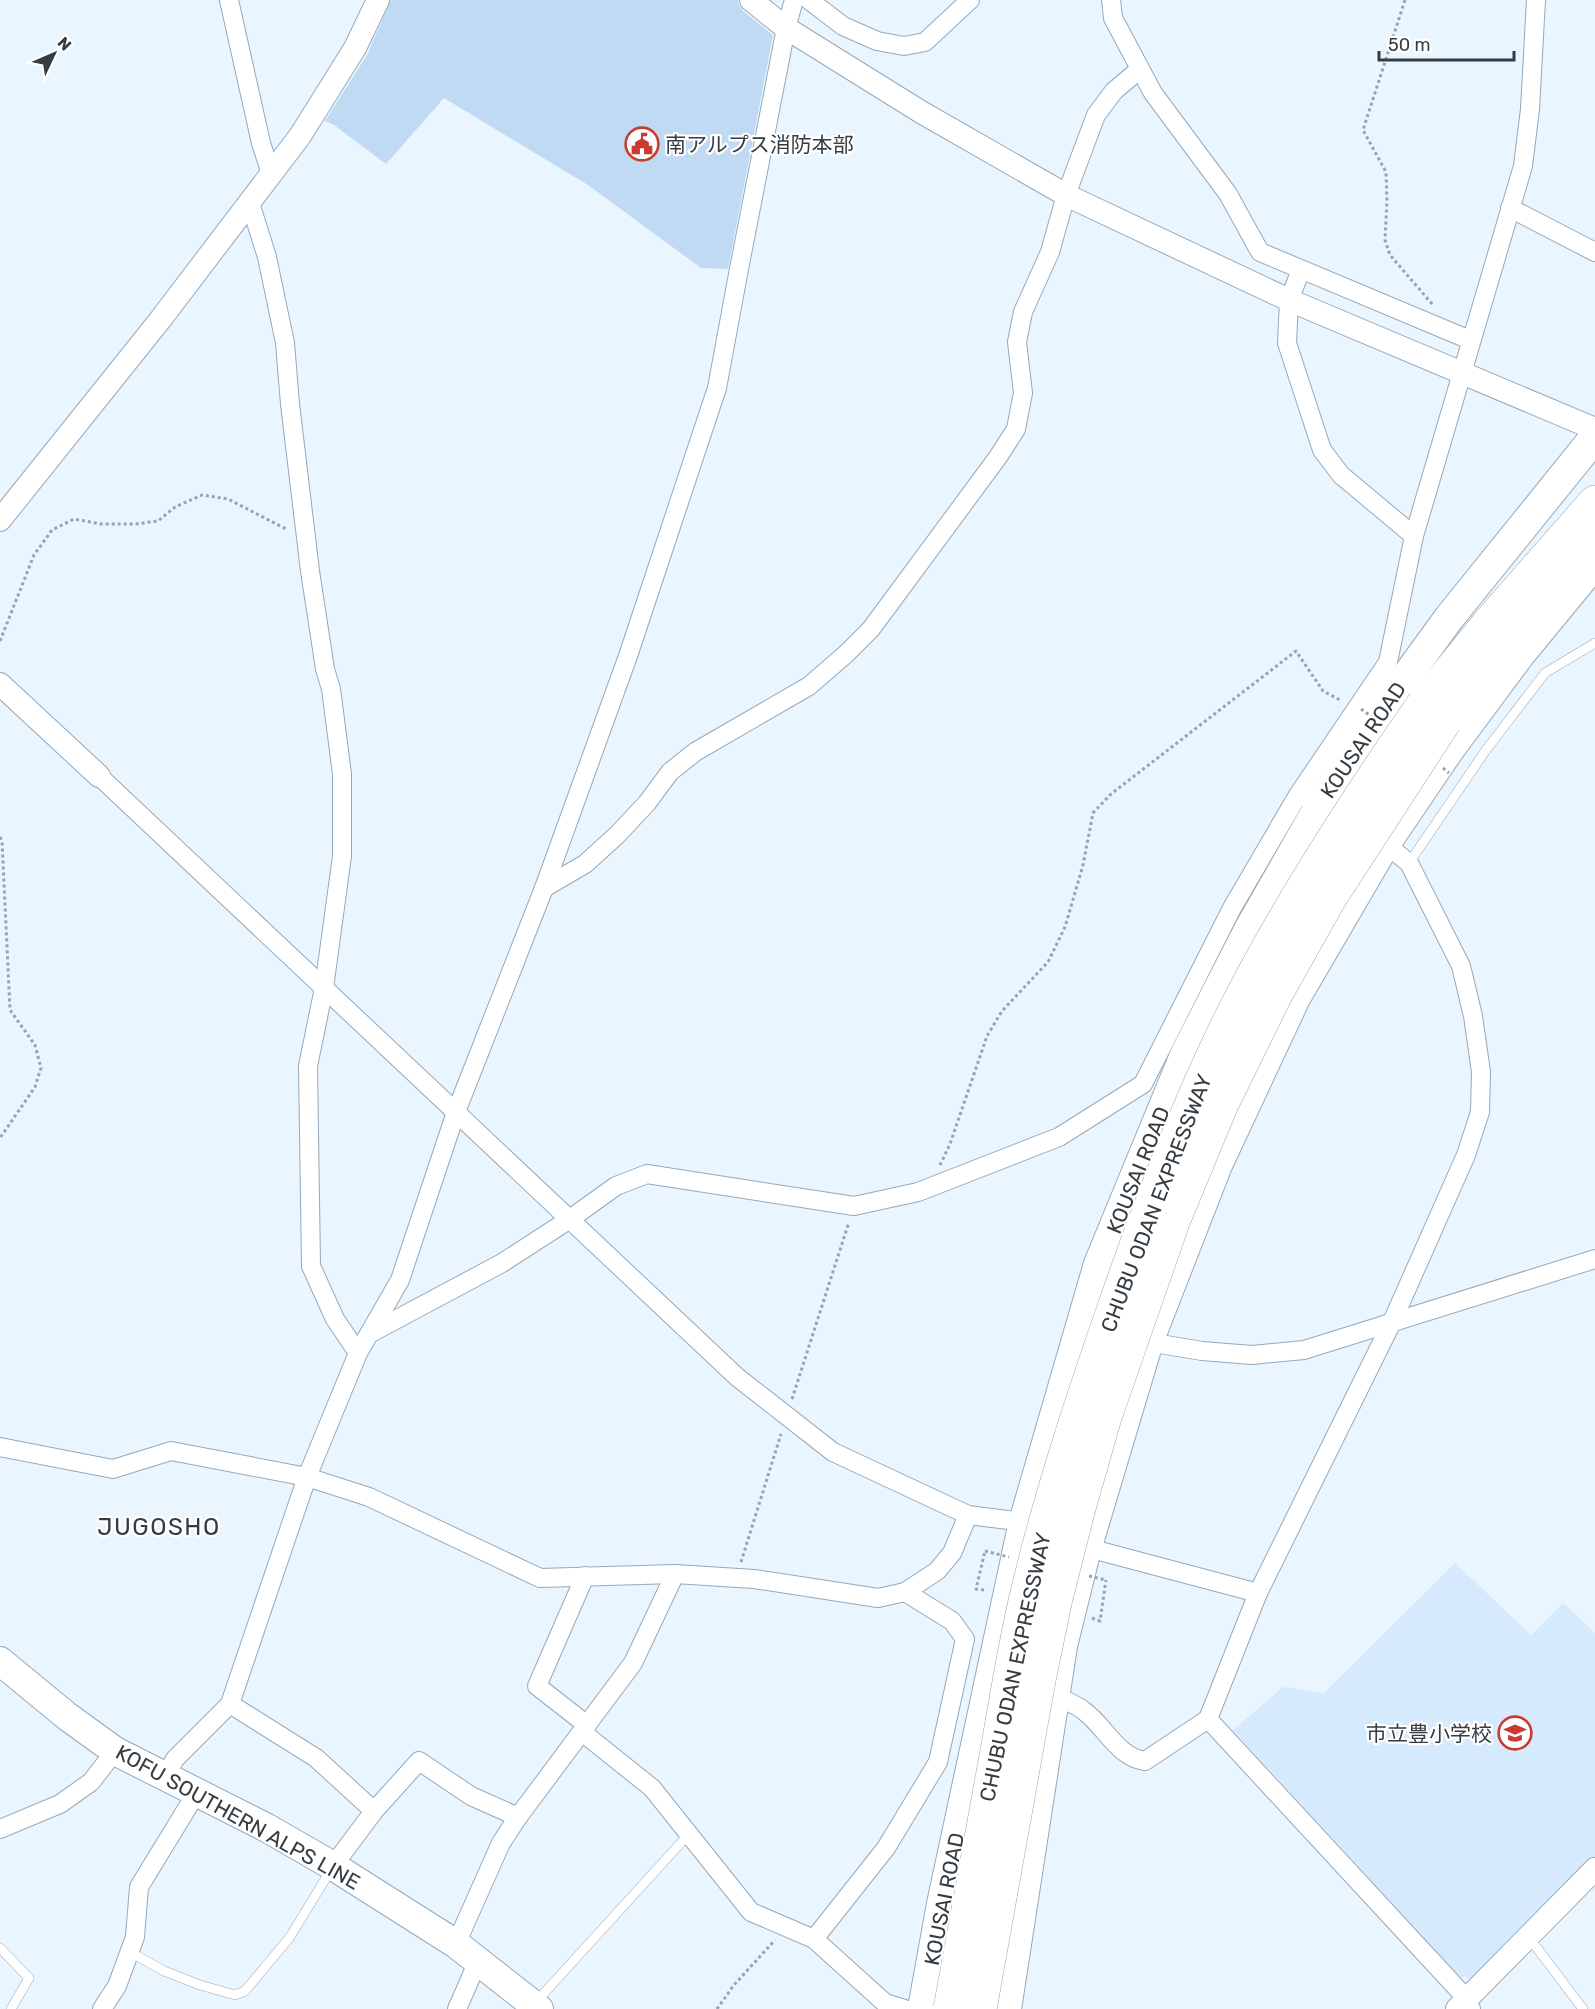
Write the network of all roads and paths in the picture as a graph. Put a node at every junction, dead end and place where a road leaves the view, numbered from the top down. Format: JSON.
{"nodes":[{"id":1,"x":229,"y":0,"type":"edge"},
{"id":2,"x":378,"y":0,"type":"edge"},
{"id":3,"x":751,"y":0,"type":"edge"},
{"id":4,"x":794,"y":0,"type":"edge"},
{"id":5,"x":809,"y":0,"type":"edge"},
{"id":6,"x":970,"y":0,"type":"edge"},
{"id":7,"x":1111,"y":0,"type":"edge"},
{"id":8,"x":1405,"y":0,"type":"edge"},
{"id":9,"x":1536,"y":0,"type":"edge"},
{"id":10,"x":786,"y":28,"type":"junction"},
{"id":11,"x":1140,"y":69,"type":"junction"},
{"id":12,"x":271,"y":174,"type":"junction"},
{"id":13,"x":1066,"y":195,"type":"junction"},
{"id":14,"x":250,"y":203,"type":"junction"},
{"id":15,"x":1510,"y":208,"type":"junction"},
{"id":16,"x":1595,"y":252,"type":"edge"},
{"id":17,"x":1301,"y":270,"type":"junction"},
{"id":18,"x":1289,"y":300,"type":"junction"},
{"id":19,"x":1465,"y":338,"type":"junction"},
{"id":20,"x":1462,"y":372,"type":"junction"},
{"id":21,"x":1595,"y":429,"type":"edge"},
{"id":22,"x":1595,"y":437,"type":"edge"},
{"id":23,"x":1595,"y":502,"type":"edge"},
{"id":24,"x":0,"y":520,"type":"edge"},
{"id":25,"x":1595,"y":535,"type":"edge"},
{"id":26,"x":1414,"y":536,"type":"junction"},
{"id":27,"x":306,"y":539,"type":"junction"},
{"id":28,"x":1595,"y":563,"type":"edge"},
{"id":29,"x":0,"y":641,"type":"edge"},
{"id":30,"x":1595,"y":643,"type":"edge"},
{"id":31,"x":0,"y":684,"type":"edge"},
{"id":32,"x":1357,"y":708,"type":"junction"},
{"id":33,"x":99,"y":776,"type":"joint"},
{"id":34,"x":1310,"y":799,"type":"junction"},
{"id":35,"x":0,"y":837,"type":"edge"},
{"id":36,"x":1385,"y":844,"type":"junction"},
{"id":37,"x":1409,"y":863,"type":"junction"},
{"id":38,"x":544,"y":888,"type":"junction"},
{"id":39,"x":324,"y":988,"type":"junction"},
{"id":40,"x":456,"y":1112,"type":"junction"},
{"id":41,"x":0,"y":1138,"type":"edge"},
{"id":42,"x":929,"y":1188,"type":"junction"},
{"id":43,"x":854,"y":1206,"type":"junction"},
{"id":44,"x":570,"y":1219,"type":"junction"},
{"id":45,"x":1595,"y":1259,"type":"edge"},
{"id":46,"x":1392,"y":1322,"type":"junction"},
{"id":47,"x":369,"y":1334,"type":"junction"},
{"id":48,"x":1148,"y":1342,"type":"junction"},
{"id":49,"x":358,"y":1353,"type":"junction"},
{"id":50,"x":786,"y":1417,"type":"junction"},
{"id":51,"x":0,"y":1447,"type":"edge"},
{"id":52,"x":307,"y":1477,"type":"junction"},
{"id":53,"x":968,"y":1515,"type":"junction"},
{"id":54,"x":1024,"y":1522,"type":"junction"},
{"id":55,"x":1086,"y":1549,"type":"junction"},
{"id":56,"x":985,"y":1551,"type":"dead end"},
{"id":57,"x":675,"y":1574,"type":"junction"},
{"id":58,"x":585,"y":1576,"type":"junction"},
{"id":59,"x":736,"y":1578,"type":"junction"},
{"id":60,"x":986,"y":1582,"type":"dead end"},
{"id":61,"x":905,"y":1592,"type":"junction"},
{"id":62,"x":1258,"y":1593,"type":"junction"},
{"id":63,"x":2,"y":1667,"type":"edge"},
{"id":64,"x":1054,"y":1696,"type":"junction"},
{"id":65,"x":230,"y":1704,"type":"junction"},
{"id":66,"x":1208,"y":1719,"type":"junction"},
{"id":67,"x":585,"y":1729,"type":"junction"},
{"id":68,"x":115,"y":1751,"type":"junction"},
{"id":69,"x":165,"y":1777,"type":"junction"},
{"id":70,"x":197,"y":1792,"type":"junction"},
{"id":71,"x":374,"y":1811,"type":"junction"},
{"id":72,"x":518,"y":1817,"type":"junction"},
{"id":73,"x":0,"y":1829,"type":"edge"},
{"id":74,"x":689,"y":1834,"type":"junction"},
{"id":75,"x":333,"y":1866,"type":"junction"},
{"id":76,"x":1595,"y":1869,"type":"edge"},
{"id":77,"x":787,"y":1928,"type":"junction"},
{"id":78,"x":1527,"y":1937,"type":"junction"},
{"id":79,"x":814,"y":1939,"type":"junction"},
{"id":80,"x":456,"y":1944,"type":"junction"},
{"id":81,"x":0,"y":1948,"type":"edge"},
{"id":82,"x":129,"y":1952,"type":"junction"},
{"id":83,"x":478,"y":1961,"type":"junction"},
{"id":84,"x":1465,"y":2005,"type":"edge"},
{"id":85,"x":536,"y":2007,"type":"edge"},
{"id":86,"x":11,"y":2009,"type":"edge"},
{"id":87,"x":102,"y":2009,"type":"edge"},
{"id":88,"x":457,"y":2009,"type":"edge"},
{"id":89,"x":717,"y":2009,"type":"edge"},
{"id":90,"x":905,"y":2009,"type":"edge"},
{"id":91,"x":923,"y":2009,"type":"edge"},
{"id":92,"x":950,"y":2009,"type":"edge"},
{"id":93,"x":980,"y":2009,"type":"edge"},
{"id":94,"x":1006,"y":2009,"type":"edge"},
{"id":95,"x":1583,"y":2009,"type":"edge"}],
"edges":[{"from":1,"to":12,"type":"street"},
{"from":2,"to":12,"type":"street"},
{"from":3,"to":10,"type":"street"},
{"from":4,"to":10,"type":"street"},
{"from":5,"to":6,"type":"street"},
{"from":7,"to":11,"type":"street"},
{"from":8,"to":19,"type":"path"},
{"from":9,"to":15,"type":"street"},
{"from":10,"to":13,"type":"street"},
{"from":10,"to":38,"type":"street"},
{"from":11,"to":13,"type":"street"},
{"from":11,"to":17,"type":"street"},
{"from":12,"to":14,"type":"street"},
{"from":13,"to":18,"type":"street"},
{"from":13,"to":38,"type":"street"},
{"from":14,"to":24,"type":"street"},
{"from":14,"to":27,"type":"street"},
{"from":15,"to":16,"type":"street"},
{"from":15,"to":19,"type":"street"},
{"from":17,"to":18,"type":"street"},
{"from":17,"to":19,"type":"street"},
{"from":18,"to":20,"type":"street"},
{"from":18,"to":26,"type":"street"},
{"from":19,"to":20,"type":"street"},
{"from":20,"to":21,"type":"street"},
{"from":20,"to":26,"type":"street"},
{"from":22,"to":34,"type":"highway","name":"KOUSAI ROAD"},
{"from":23,"to":92,"type":"highway","name":"CHUBU ODAN EXPRESSWAY","bridge":true},
{"from":25,"to":93,"type":"highway","name":"CHUBU ODAN EXPRESSWAY","bridge":true},
{"from":26,"to":32,"type":"street"},
{"from":27,"to":29,"type":"path"},
{"from":27,"to":39,"type":"street"},
{"from":28,"to":36,"type":"highway"},
{"from":30,"to":37,"type":"lane"},
{"from":31,"to":33,"type":"street"},
{"from":32,"to":34,"type":"street"},
{"from":32,"to":42,"type":"path"},
{"from":33,"to":39,"type":"street"},
{"from":34,"to":36,"type":"street"},
{"from":34,"to":42,"type":"street"},
{"from":34,"to":54,"type":"highway","name":"KOUSAI ROAD"},
{"from":35,"to":41,"type":"path"},
{"from":36,"to":37,"type":"street"},
{"from":36,"to":48,"type":"highway"},
{"from":37,"to":46,"type":"street"},
{"from":38,"to":40,"type":"street"},
{"from":39,"to":40,"type":"street"},
{"from":39,"to":49,"type":"street"},
{"from":40,"to":44,"type":"street"},
{"from":40,"to":47,"type":"street"},
{"from":42,"to":43,"type":"street"},
{"from":43,"to":44,"type":"street"},
{"from":43,"to":50,"type":"path"},
{"from":44,"to":47,"type":"street"},
{"from":44,"to":50,"type":"street"},
{"from":45,"to":46,"type":"street"},
{"from":46,"to":48,"type":"street"},
{"from":46,"to":62,"type":"street"},
{"from":47,"to":49,"type":"street"},
{"from":48,"to":55,"type":"highway"},
{"from":49,"to":52,"type":"street"},
{"from":50,"to":53,"type":"street"},
{"from":50,"to":59,"type":"path"},
{"from":51,"to":52,"type":"street"},
{"from":52,"to":58,"type":"street"},
{"from":52,"to":65,"type":"street"},
{"from":53,"to":54,"type":"street"},
{"from":53,"to":61,"type":"street"},
{"from":54,"to":55,"type":"street"},
{"from":54,"to":91,"type":"highway","name":"KOUSAI ROAD"},
{"from":55,"to":62,"type":"street"},
{"from":55,"to":64,"type":"highway"},
{"from":56,"to":60,"type":"path"},
{"from":57,"to":58,"type":"street"},
{"from":57,"to":59,"type":"street"},
{"from":57,"to":67,"type":"street"},
{"from":58,"to":67,"type":"street"},
{"from":59,"to":61,"type":"street"},
{"from":61,"to":79,"type":"street"},
{"from":62,"to":66,"type":"street"},
{"from":63,"to":68,"type":"main road","name":"KOFU SOUTHERN ALPS LINE"},
{"from":64,"to":66,"type":"street"},
{"from":64,"to":94,"type":"highway"},
{"from":65,"to":69,"type":"street"},
{"from":65,"to":71,"type":"street"},
{"from":66,"to":84,"type":"street"},
{"from":67,"to":72,"type":"street"},
{"from":67,"to":74,"type":"street"},
{"from":68,"to":69,"type":"main road","name":"KOFU SOUTHERN ALPS LINE"},
{"from":68,"to":73,"type":"street"},
{"from":69,"to":70,"type":"main road","name":"KOFU SOUTHERN ALPS LINE"},
{"from":70,"to":75,"type":"main road","name":"KOFU SOUTHERN ALPS LINE"},
{"from":70,"to":82,"type":"street"},
{"from":71,"to":72,"type":"street"},
{"from":71,"to":75,"type":"street"},
{"from":72,"to":80,"type":"street"},
{"from":74,"to":77,"type":"street"},
{"from":74,"to":85,"type":"lane"},
{"from":75,"to":80,"type":"main road","name":"KOFU SOUTHERN ALPS LINE"},
{"from":75,"to":82,"type":"lane"},
{"from":76,"to":78,"type":"street"},
{"from":77,"to":79,"type":"street"},
{"from":77,"to":89,"type":"path"},
{"from":78,"to":84,"type":"street"},
{"from":78,"to":95,"type":"lane"},
{"from":79,"to":90,"type":"street"},
{"from":80,"to":83,"type":"main road","name":"KOFU SOUTHERN ALPS LINE"},
{"from":81,"to":86,"type":"lane"},
{"from":82,"to":87,"type":"street"},
{"from":83,"to":85,"type":"main road","name":"KOFU SOUTHERN ALPS LINE"},
{"from":83,"to":88,"type":"street"}]}
